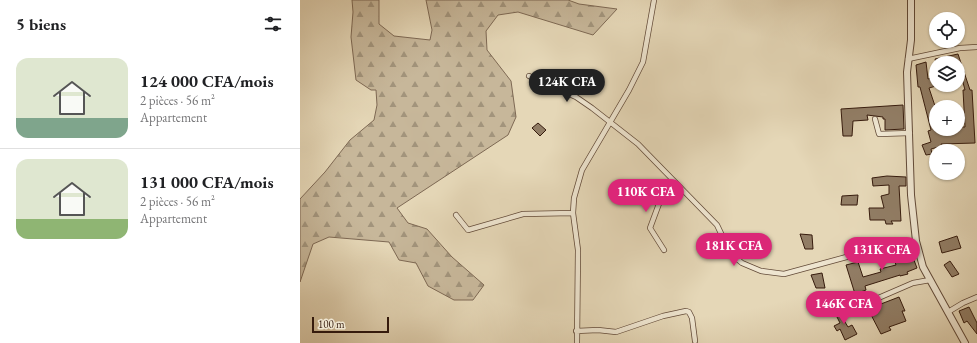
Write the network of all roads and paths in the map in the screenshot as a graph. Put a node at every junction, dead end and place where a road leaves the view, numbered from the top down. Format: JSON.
{"nodes":[{"id":1,"x":654,"y":0,"type":"edge"},
{"id":2,"x":911,"y":0,"type":"edge"},
{"id":3,"x":977,"y":47,"type":"edge"},
{"id":4,"x":908,"y":59,"type":"junction"},
{"id":5,"x":529,"y":76,"type":"dead end"},
{"id":6,"x":875,"y":119,"type":"dead end"},
{"id":7,"x":611,"y":122,"type":"junction"},
{"id":8,"x":910,"y":133,"type":"junction"},
{"id":9,"x":676,"y":183,"type":"junction"},
{"id":10,"x":573,"y":213,"type":"junction"},
{"id":11,"x":456,"y":215,"type":"dead end"},
{"id":12,"x":916,"y":241,"type":"junction"},
{"id":13,"x":664,"y":250,"type":"dead end"},
{"id":14,"x":930,"y":280,"type":"junction"},
{"id":15,"x":977,"y":297,"type":"edge"},
{"id":16,"x":876,"y":299,"type":"dead end"},
{"id":17,"x":948,"y":312,"type":"junction"},
{"id":18,"x":576,"y":331,"type":"junction"},
{"id":19,"x":695,"y":341,"type":"dead end"},
{"id":20,"x":577,"y":343,"type":"edge"},
{"id":21,"x":965,"y":343,"type":"edge"}],
"edges":[{"from":1,"to":7,"type":"street"},
{"from":2,"to":4,"type":"street"},
{"from":3,"to":4,"type":"street"},
{"from":4,"to":8,"type":"street"},
{"from":5,"to":7,"type":"street"},
{"from":6,"to":8,"type":"street"},
{"from":7,"to":9,"type":"street"},
{"from":7,"to":10,"type":"street"},
{"from":8,"to":12,"type":"street"},
{"from":9,"to":12,"type":"street"},
{"from":9,"to":13,"type":"street"},
{"from":10,"to":11,"type":"street"},
{"from":10,"to":18,"type":"street"},
{"from":12,"to":14,"type":"street"},
{"from":14,"to":16,"type":"street"},
{"from":14,"to":17,"type":"street"},
{"from":15,"to":17,"type":"street"},
{"from":17,"to":21,"type":"street"},
{"from":18,"to":19,"type":"street"},
{"from":18,"to":20,"type":"street"}]}
